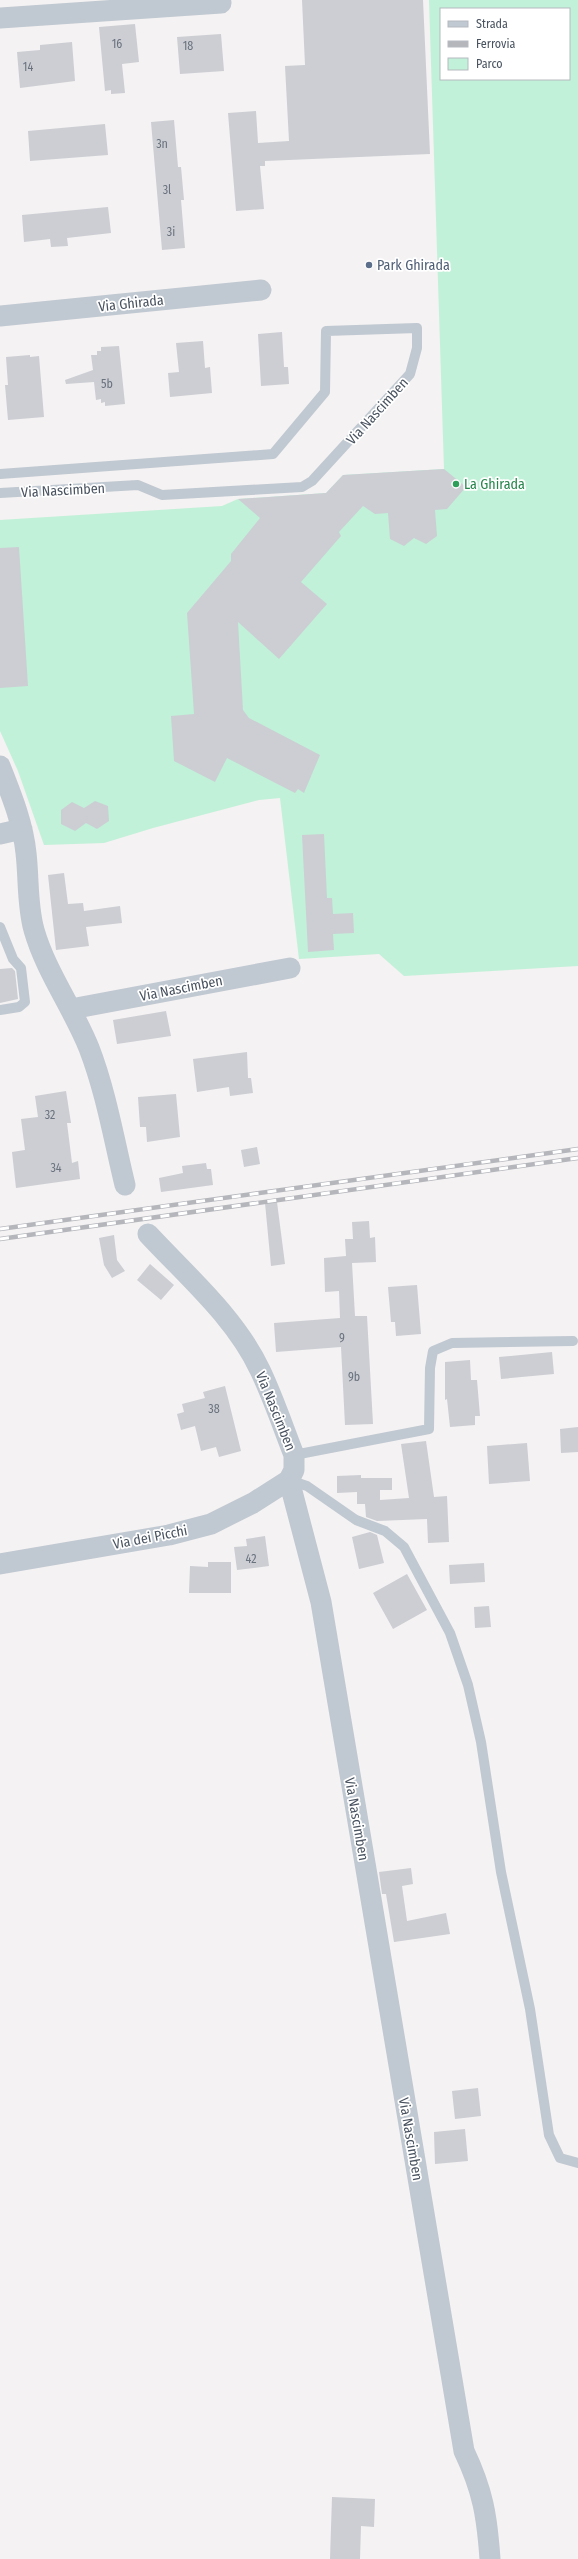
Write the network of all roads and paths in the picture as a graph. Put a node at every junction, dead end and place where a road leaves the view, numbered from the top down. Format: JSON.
{"nodes":[{"id":1,"x":221,"y":3,"type":"dead end"},
{"id":2,"x":0,"y":18,"type":"edge"},
{"id":3,"x":262,"y":290,"type":"dead end"},
{"id":4,"x":0,"y":316,"type":"edge"},
{"id":5,"x":0,"y":474,"type":"edge"},
{"id":6,"x":0,"y":493,"type":"edge"},
{"id":7,"x":0,"y":766,"type":"edge"},
{"id":8,"x":22,"y":829,"type":"junction"},
{"id":9,"x":0,"y":834,"type":"edge"},
{"id":10,"x":0,"y":927,"type":"edge"},
{"id":11,"x":290,"y":968,"type":"dead end"},
{"id":12,"x":71,"y":1008,"type":"junction"},
{"id":13,"x":0,"y":1010,"type":"edge"},
{"id":14,"x":125,"y":1185,"type":"dead end"},
{"id":15,"x":148,"y":1234,"type":"dead end"},
{"id":16,"x":573,"y":1341,"type":"dead end"},
{"id":17,"x":294,"y":1455,"type":"junction"},
{"id":18,"x":289,"y":1480,"type":"junction"},
{"id":19,"x":0,"y":1564,"type":"edge"},
{"id":20,"x":578,"y":2163,"type":"edge"},
{"id":21,"x":490,"y":2559,"type":"edge"}],
"edges":[{"from":1,"to":2,"type":"street"},
{"from":3,"to":4,"type":"street","name":"Via Ghirada"},
{"from":5,"to":6,"type":"lane","name":"Via Nascimben"},
{"from":7,"to":8,"type":"street"},
{"from":8,"to":9,"type":"street"},
{"from":8,"to":12,"type":"street"},
{"from":10,"to":13,"type":"lane"},
{"from":11,"to":12,"type":"street","name":"Via Nascimben"},
{"from":12,"to":14,"type":"street"},
{"from":15,"to":17,"type":"street","name":"Via Nascimben"},
{"from":16,"to":17,"type":"lane"},
{"from":17,"to":18,"type":"street","name":"Via Nascimben"},
{"from":18,"to":19,"type":"street","name":"Via dei Picchi"},
{"from":18,"to":20,"type":"lane"},
{"from":18,"to":21,"type":"street","name":"Via Nascimben"}]}
